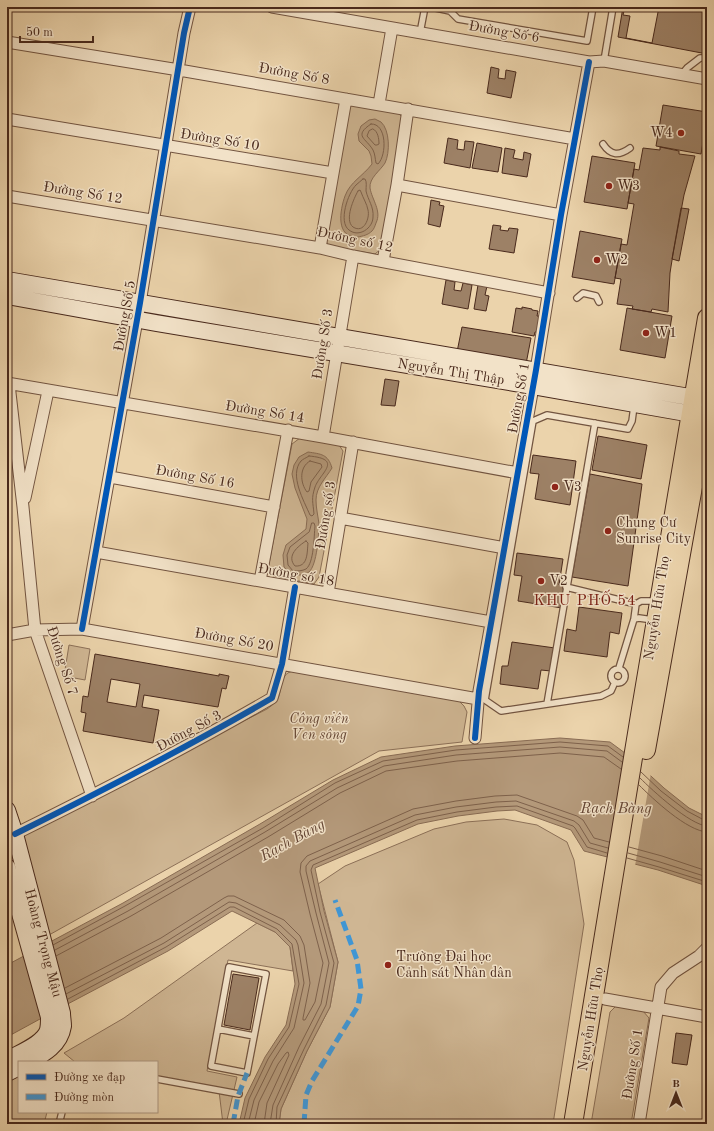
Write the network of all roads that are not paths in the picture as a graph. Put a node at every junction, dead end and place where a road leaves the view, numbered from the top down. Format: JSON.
{"nodes":[{"id":1,"x":190,"y":7,"type":"edge"},
{"id":2,"x":272,"y":7,"type":"edge"},
{"id":3,"x":425,"y":7,"type":"edge"},
{"id":4,"x":431,"y":7,"type":"edge"},
{"id":5,"x":593,"y":7,"type":"edge"},
{"id":6,"x":613,"y":7,"type":"edge"},
{"id":7,"x":392,"y":28,"type":"junction"},
{"id":8,"x":420,"y":33,"type":"junction"},
{"id":9,"x":7,"y":42,"type":"edge"},
{"id":10,"x":707,"y":58,"type":"edge"},
{"id":11,"x":604,"y":61,"type":"junction"},
{"id":12,"x":589,"y":62,"type":"junction"},
{"id":13,"x":179,"y":70,"type":"junction"},
{"id":14,"x":682,"y":75,"type":"junction"},
{"id":15,"x":707,"y":79,"type":"edge"},
{"id":16,"x":346,"y":98,"type":"junction"},
{"id":17,"x":379,"y":104,"type":"junction"},
{"id":18,"x":408,"y":109,"type":"junction"},
{"id":19,"x":7,"y":119,"type":"edge"},
{"id":20,"x":575,"y":139,"type":"junction"},
{"id":21,"x":603,"y":144,"type":"dead end"},
{"id":22,"x":166,"y":146,"type":"junction"},
{"id":23,"x":630,"y":148,"type":"dead end"},
{"id":24,"x":333,"y":173,"type":"junction"},
{"id":25,"x":397,"y":185,"type":"junction"},
{"id":26,"x":7,"y":196,"type":"edge"},
{"id":27,"x":561,"y":214,"type":"junction"},
{"id":28,"x":154,"y":220,"type":"junction"},
{"id":29,"x":320,"y":248,"type":"junction"},
{"id":30,"x":353,"y":256,"type":"junction"},
{"id":31,"x":383,"y":261,"type":"junction"},
{"id":32,"x":7,"y":280,"type":"edge"},
{"id":33,"x":549,"y":293,"type":"junction"},
{"id":34,"x":7,"y":296,"type":"edge"},
{"id":35,"x":577,"y":298,"type":"dead end"},
{"id":36,"x":599,"y":302,"type":"dead end"},
{"id":37,"x":140,"y":303,"type":"junction"},
{"id":38,"x":707,"y":318,"type":"edge"},
{"id":39,"x":136,"y":320,"type":"junction"},
{"id":40,"x":339,"y":337,"type":"junction"},
{"id":41,"x":336,"y":354,"type":"junction"},
{"id":42,"x":534,"y":378,"type":"junction"},
{"id":43,"x":8,"y":384,"type":"edge"},
{"id":44,"x":48,"y":391,"type":"junction"},
{"id":45,"x":676,"y":394,"type":"junction"},
{"id":46,"x":122,"y":403,"type":"junction"},
{"id":47,"x":634,"y":404,"type":"junction"},
{"id":48,"x":702,"y":410,"type":"edge"},
{"id":49,"x":672,"y":411,"type":"junction"},
{"id":50,"x":595,"y":423,"type":"junction"},
{"id":51,"x":288,"y":430,"type":"junction"},
{"id":52,"x":323,"y":436,"type":"junction"},
{"id":53,"x":353,"y":442,"type":"junction"},
{"id":54,"x":518,"y":474,"type":"junction"},
{"id":55,"x":110,"y":477,"type":"junction"},
{"id":56,"x":23,"y":507,"type":"junction"},
{"id":57,"x":274,"y":507,"type":"junction"},
{"id":58,"x":340,"y":518,"type":"junction"},
{"id":59,"x":505,"y":548,"type":"junction"},
{"id":60,"x":96,"y":552,"type":"junction"},
{"id":61,"x":260,"y":581,"type":"junction"},
{"id":62,"x":295,"y":587,"type":"junction"},
{"id":63,"x":566,"y":587,"type":"junction"},
{"id":64,"x":328,"y":593,"type":"junction"},
{"id":65,"x":636,"y":604,"type":"junction"},
{"id":66,"x":653,"y":611,"type":"junction"},
{"id":67,"x":634,"y":619,"type":"junction"},
{"id":68,"x":491,"y":622,"type":"junction"},
{"id":69,"x":82,"y":629,"type":"junction"},
{"id":70,"x":35,"y":630,"type":"junction"},
{"id":71,"x":7,"y":635,"type":"edge"},
{"id":72,"x":282,"y":664,"type":"junction"},
{"id":73,"x":619,"y":668,"type":"junction"},
{"id":74,"x":615,"y":682,"type":"junction"},
{"id":75,"x":482,"y":691,"type":"junction"},
{"id":76,"x":547,"y":704,"type":"junction"},
{"id":77,"x":647,"y":710,"type":"junction"},
{"id":78,"x":475,"y":738,"type":"dead end"},
{"id":79,"x":92,"y":796,"type":"junction"},
{"id":80,"x":7,"y":810,"type":"edge"},
{"id":81,"x":15,"y":834,"type":"junction"},
{"id":82,"x":7,"y":867,"type":"edge"},
{"id":83,"x":613,"y":915,"type":"junction"},
{"id":84,"x":32,"y":929,"type":"junction"},
{"id":85,"x":707,"y":948,"type":"edge"},
{"id":86,"x":605,"y":999,"type":"junction"},
{"id":87,"x":658,"y":1009,"type":"junction"},
{"id":88,"x":707,"y":1017,"type":"edge"},
{"id":89,"x":218,"y":1030,"type":"junction"},
{"id":90,"x":254,"y":1036,"type":"junction"},
{"id":91,"x":7,"y":1060,"type":"edge"},
{"id":92,"x":31,"y":1061,"type":"edge"},
{"id":93,"x":18,"y":1068,"type":"edge"},
{"id":94,"x":7,"y":1073,"type":"edge"},
{"id":95,"x":158,"y":1080,"type":"edge"},
{"id":96,"x":239,"y":1094,"type":"dead end"},
{"id":97,"x":62,"y":1113,"type":"edge"},
{"id":98,"x":59,"y":1124,"type":"edge"},
{"id":99,"x":574,"y":1124,"type":"edge"},
{"id":100,"x":584,"y":1124,"type":"edge"},
{"id":101,"x":639,"y":1124,"type":"edge"}],
"edges":[{"from":1,"to":13,"type":"street","name":"Đường Số 5"},
{"from":2,"to":7,"type":"street","name":"Đường Số 6"},
{"from":3,"to":8,"type":"lane"},
{"from":4,"to":5,"type":"lane"},
{"from":6,"to":11,"type":"lane"},
{"from":7,"to":8,"type":"street","name":"Đường Số 6"},
{"from":7,"to":17,"type":"street"},
{"from":8,"to":12,"type":"street","name":"Đường Số 6"},
{"from":9,"to":13,"type":"street","name":"Đường Số 8"},
{"from":10,"to":14,"type":"lane"},
{"from":11,"to":12,"type":"street","name":"Đường Số 6"},
{"from":11,"to":14,"type":"street","name":"Đường Số 6"},
{"from":12,"to":20,"type":"street","name":"Đường Số 1"},
{"from":13,"to":16,"type":"street","name":"Đường Số 8"},
{"from":13,"to":22,"type":"street","name":"Đường Số 5"},
{"from":14,"to":15,"type":"street","name":"Đường Số 6"},
{"from":16,"to":17,"type":"street","name":"Đường Số 8"},
{"from":16,"to":24,"type":"street"},
{"from":17,"to":18,"type":"street","name":"Đường Số 8"},
{"from":18,"to":20,"type":"street","name":"Đường Số 8"},
{"from":18,"to":25,"type":"street"},
{"from":19,"to":22,"type":"street","name":"Đường Số 10"},
{"from":20,"to":27,"type":"street","name":"Đường Số 1"},
{"from":21,"to":23,"type":"lane"},
{"from":22,"to":24,"type":"street","name":"Đường Số 10"},
{"from":22,"to":28,"type":"street","name":"Đường Số 5"},
{"from":24,"to":29,"type":"street"},
{"from":25,"to":27,"type":"street"},
{"from":25,"to":31,"type":"street"},
{"from":26,"to":28,"type":"street","name":"Đường Số 12"},
{"from":27,"to":33,"type":"street","name":"Đường Số 1"},
{"from":28,"to":29,"type":"street","name":"Đường số 12"},
{"from":28,"to":37,"type":"street","name":"Đường Số 5"},
{"from":29,"to":30,"type":"street","name":"Đường số 12"},
{"from":30,"to":31,"type":"street","name":"Đường số 12"},
{"from":30,"to":40,"type":"street","name":"Đường Số 3"},
{"from":31,"to":33,"type":"street","name":"Đường số 12"},
{"from":32,"to":37,"type":"main road"},
{"from":33,"to":42,"type":"street","name":"Đường Số 1"},
{"from":34,"to":39,"type":"main road"},
{"from":35,"to":36,"type":"lane"},
{"from":37,"to":39,"type":"street","name":"Đường Số 5"},
{"from":37,"to":40,"type":"main road"},
{"from":38,"to":48,"type":"main road","name":"Nguyễn Hữu Thọ"},
{"from":39,"to":41,"type":"main road","name":"Nguyễn Thị Thập"},
{"from":39,"to":46,"type":"street","name":"Đường Số 5"},
{"from":40,"to":41,"type":"street","name":"Đường Số 3"},
{"from":40,"to":42,"type":"main road","name":"Nguyễn Thị Thập"},
{"from":41,"to":42,"type":"main road","name":"Nguyễn Thị Thập"},
{"from":41,"to":52,"type":"street","name":"Đường Số 3"},
{"from":42,"to":45,"type":"main road"},
{"from":42,"to":47,"type":"main road","name":"Nguyễn Thị Thập"},
{"from":42,"to":54,"type":"street","name":"Đường Số 1"},
{"from":43,"to":44,"type":"street","name":"Đường Số 14"},
{"from":43,"to":56,"type":"street","name":"Đường Số 7"},
{"from":44,"to":46,"type":"street","name":"Đường Số 14"},
{"from":44,"to":56,"type":"street","name":"Đường Số 7"},
{"from":45,"to":48,"type":"main road"},
{"from":45,"to":49,"type":"main road"},
{"from":46,"to":51,"type":"street","name":"Đường Số 14"},
{"from":46,"to":55,"type":"street","name":"Đường Số 5"},
{"from":47,"to":49,"type":"main road","name":"Nguyễn Thị Thập"},
{"from":47,"to":50,"type":"lane"},
{"from":48,"to":49,"type":"main road","name":"Nguyễn Thị Thập"},
{"from":48,"to":66,"type":"main road","name":"Nguyễn Hữu Thọ"},
{"from":48,"to":77,"type":"main road","name":"Nguyễn Hữu Thọ"},
{"from":50,"to":63,"type":"lane"},
{"from":50,"to":75,"type":"lane"},
{"from":51,"to":52,"type":"street","name":"Đường Số 14"},
{"from":51,"to":57,"type":"street"},
{"from":52,"to":53,"type":"street","name":"Đường Số 14"},
{"from":53,"to":54,"type":"street","name":"Đường Số 14"},
{"from":53,"to":58,"type":"street","name":"Đường số 3"},
{"from":54,"to":59,"type":"street","name":"Đường Số 1"},
{"from":55,"to":57,"type":"street","name":"Đường Số 16"},
{"from":55,"to":60,"type":"street","name":"Đường Số 5"},
{"from":56,"to":70,"type":"street","name":"Đường Số 7"},
{"from":57,"to":61,"type":"street"},
{"from":58,"to":59,"type":"street"},
{"from":58,"to":64,"type":"street","name":"Đường số 3"},
{"from":59,"to":68,"type":"street","name":"Đường Số 1"},
{"from":60,"to":61,"type":"street","name":"Đường số 18"},
{"from":60,"to":69,"type":"street","name":"Đường Số 5"},
{"from":61,"to":62,"type":"street","name":"Đường số 18"},
{"from":62,"to":64,"type":"street","name":"Đường số 18"},
{"from":62,"to":72,"type":"street","name":"Đường Số 3"},
{"from":63,"to":65,"type":"lane"},
{"from":63,"to":76,"type":"lane"},
{"from":64,"to":68,"type":"street","name":"Đường số 18"},
{"from":65,"to":66,"type":"lane"},
{"from":65,"to":67,"type":"lane"},
{"from":66,"to":67,"type":"lane"},
{"from":66,"to":77,"type":"main road","name":"Nguyễn Hữu Thọ"},
{"from":67,"to":73,"type":"lane"},
{"from":68,"to":75,"type":"street","name":"Đường Số 1"},
{"from":69,"to":70,"type":"street","name":"Đường Số 20"},
{"from":69,"to":72,"type":"street","name":"Đường Số 20"},
{"from":70,"to":71,"type":"street","name":"Đường Số 20"},
{"from":70,"to":79,"type":"street","name":"Đường Số 7"},
{"from":72,"to":75,"type":"street","name":"Đường Số 20"},
{"from":72,"to":79,"type":"street","name":"Đường Số 3"},
{"from":73,"to":74,"type":"lane"},
{"from":73,"to":74,"type":"lane"},
{"from":74,"to":76,"type":"lane"},
{"from":75,"to":76,"type":"lane"},
{"from":75,"to":78,"type":"street","name":"Đường Số 1"},
{"from":77,"to":83,"type":"main road"},
{"from":79,"to":81,"type":"street","name":"Đường Số 3"},
{"from":80,"to":81,"type":"main road","name":"Hoàng Trọng Mậu"},
{"from":81,"to":84,"type":"main road","name":"Hoàng Trọng Mậu"},
{"from":82,"to":84,"type":"main road","name":"Hoàng Trọng Mậu"},
{"from":83,"to":86,"type":"main road","name":"Nguyễn Hữu Thọ"},
{"from":83,"to":99,"type":"main road","name":"Nguyễn Hữu Thọ"},
{"from":84,"to":91,"type":"main road","name":"Hoàng Trọng Mậu"},
{"from":84,"to":92,"type":"main road","name":"Hoàng Trọng Mậu"},
{"from":85,"to":87,"type":"street"},
{"from":86,"to":87,"type":"street"},
{"from":86,"to":100,"type":"main road","name":"Nguyễn Hữu Thọ"},
{"from":87,"to":88,"type":"street"},
{"from":87,"to":101,"type":"street","name":"Đường Số 1"},
{"from":89,"to":90,"type":"lane"},
{"from":89,"to":90,"type":"lane"},
{"from":89,"to":90,"type":"lane"},
{"from":93,"to":94,"type":"main road"},
{"from":95,"to":96,"type":"lane"},
{"from":97,"to":98,"type":"lane"}]}
